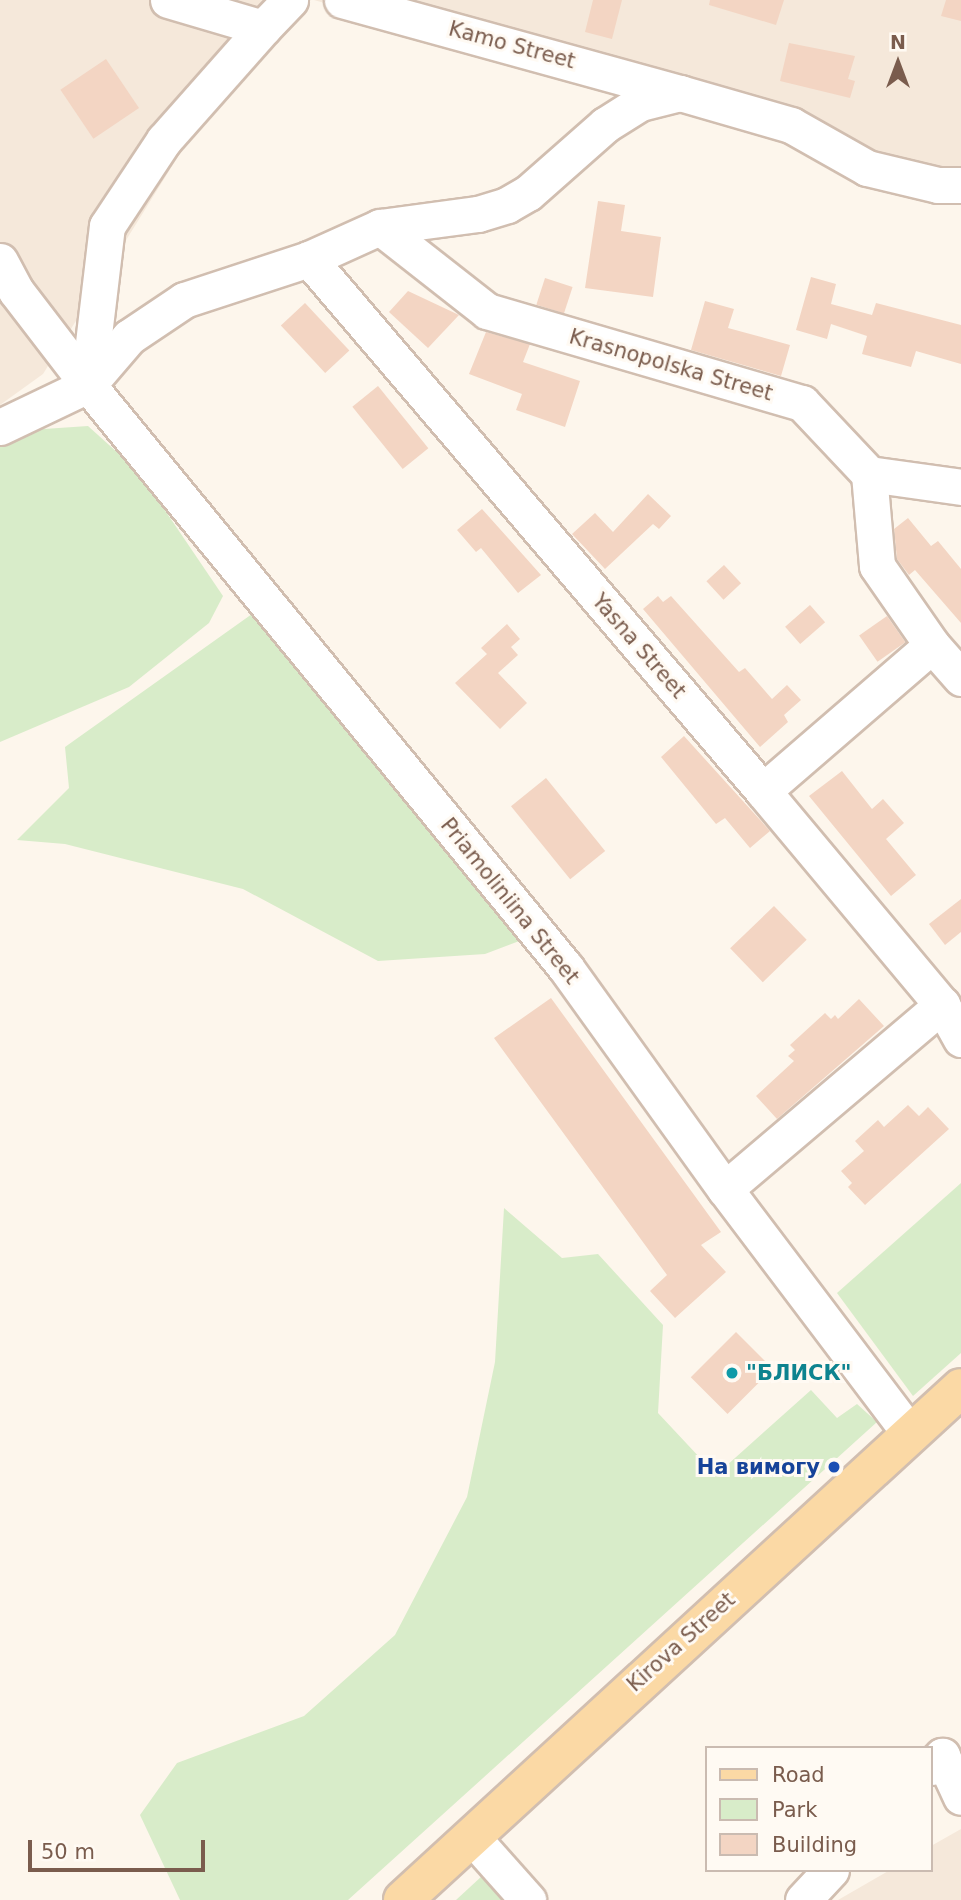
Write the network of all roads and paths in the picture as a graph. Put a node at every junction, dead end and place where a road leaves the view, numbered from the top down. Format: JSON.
{"nodes":[{"id":1,"x":168,"y":0,"type":"edge"},
{"id":2,"x":290,"y":0,"type":"edge"},
{"id":3,"x":342,"y":0,"type":"edge"},
{"id":4,"x":263,"y":28,"type":"junction"},
{"id":5,"x":680,"y":93,"type":"junction"},
{"id":6,"x":961,"y":185,"type":"edge"},
{"id":7,"x":380,"y":228,"type":"junction"},
{"id":8,"x":309,"y":259,"type":"junction"},
{"id":9,"x":0,"y":261,"type":"edge"},
{"id":10,"x":88,"y":385,"type":"junction"},
{"id":11,"x":0,"y":427,"type":"edge"},
{"id":12,"x":869,"y":474,"type":"junction"},
{"id":13,"x":961,"y":487,"type":"edge"},
{"id":14,"x":932,"y":645,"type":"junction"},
{"id":15,"x":961,"y":678,"type":"edge"},
{"id":16,"x":763,"y":790,"type":"junction"},
{"id":17,"x":942,"y":1005,"type":"junction"},
{"id":18,"x":961,"y":1039,"type":"edge"},
{"id":19,"x":724,"y":1189,"type":"junction"},
{"id":20,"x":961,"y":1388,"type":"edge"},
{"id":21,"x":911,"y":1435,"type":"junction"},
{"id":22,"x":933,"y":1765,"type":"edge"},
{"id":23,"x":961,"y":1797,"type":"edge"},
{"id":24,"x":471,"y":1836,"type":"junction"},
{"id":25,"x":829,"y":1872,"type":"edge"},
{"id":26,"x":403,"y":1900,"type":"edge"},
{"id":27,"x":528,"y":1900,"type":"edge"},
{"id":28,"x":803,"y":1900,"type":"edge"}],
"edges":[{"from":1,"to":4,"type":"street"},
{"from":2,"to":4,"type":"street"},
{"from":3,"to":5,"type":"street","name":"Kamo Street"},
{"from":4,"to":10,"type":"street"},
{"from":5,"to":6,"type":"street","name":"Kamo Street"},
{"from":5,"to":7,"type":"street"},
{"from":7,"to":8,"type":"street"},
{"from":7,"to":12,"type":"street","name":"Krasnopolska Street"},
{"from":8,"to":10,"type":"street"},
{"from":8,"to":16,"type":"street","name":"Yasna Street"},
{"from":9,"to":10,"type":"street","name":"Priamoliniina Street"},
{"from":10,"to":11,"type":"street"},
{"from":10,"to":19,"type":"street","name":"Priamoliniina Street"},
{"from":12,"to":13,"type":"street"},
{"from":12,"to":14,"type":"street"},
{"from":14,"to":15,"type":"street"},
{"from":14,"to":16,"type":"street"},
{"from":16,"to":17,"type":"street","name":"Yasna Street"},
{"from":17,"to":18,"type":"street","name":"Yasna Street"},
{"from":17,"to":19,"type":"street"},
{"from":19,"to":21,"type":"street","name":"Priamoliniina Street"},
{"from":20,"to":21,"type":"main road","name":"Kirova Street"},
{"from":21,"to":24,"type":"main road","name":"Kirova Street"},
{"from":22,"to":23,"type":"street"},
{"from":24,"to":26,"type":"main road","name":"Kirova Street"},
{"from":24,"to":27,"type":"street"},
{"from":25,"to":28,"type":"street"}]}
